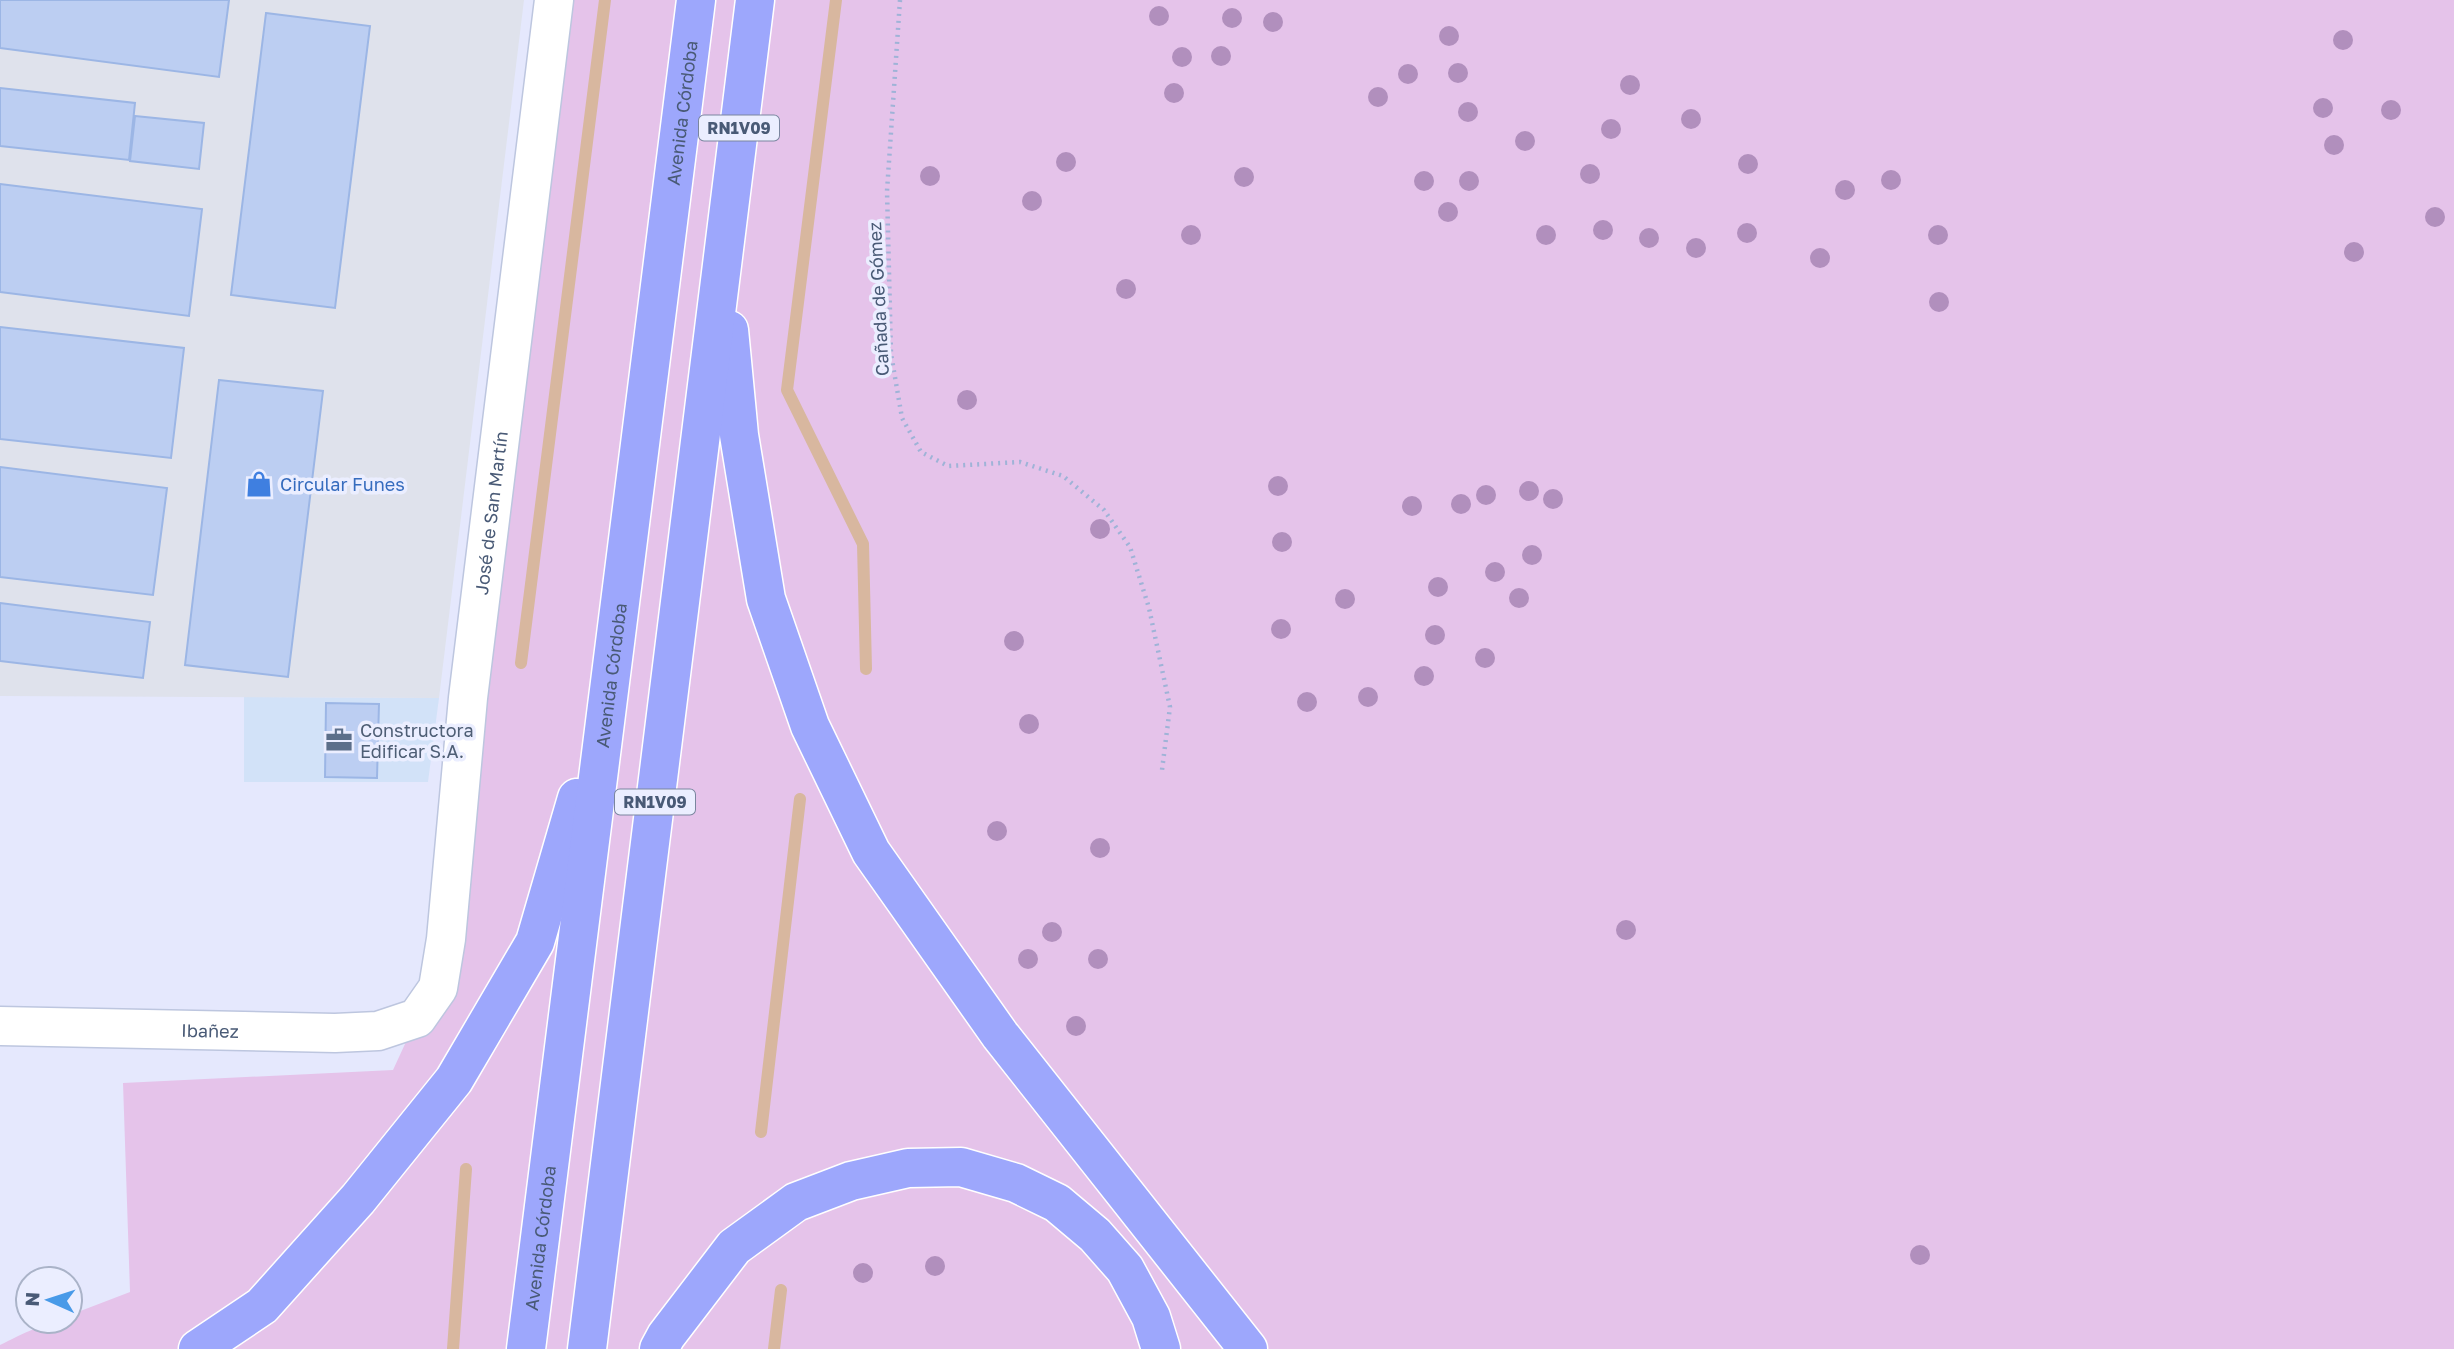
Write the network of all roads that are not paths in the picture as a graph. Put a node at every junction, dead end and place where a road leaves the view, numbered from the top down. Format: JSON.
{"nodes":[{"id":1,"x":554,"y":0,"type":"edge"},
{"id":2,"x":696,"y":0,"type":"edge"},
{"id":3,"x":755,"y":0,"type":"edge"},
{"id":4,"x":723,"y":256,"type":"junction"},
{"id":5,"x":611,"y":682,"type":"junction"},
{"id":6,"x":417,"y":1018,"type":"joint"},
{"id":7,"x":0,"y":1026,"type":"edge"},
{"id":8,"x":198,"y":1349,"type":"edge"},
{"id":9,"x":526,"y":1349,"type":"edge"},
{"id":10,"x":587,"y":1349,"type":"edge"},
{"id":11,"x":659,"y":1349,"type":"edge"},
{"id":12,"x":1161,"y":1349,"type":"edge"},
{"id":13,"x":1248,"y":1349,"type":"edge"}],
"edges":[{"from":1,"to":6,"type":"street","name":"José de San Martín"},
{"from":2,"to":5,"type":"main road","name":"Avenida Córdoba","number":"RN1V09"},
{"from":3,"to":4,"type":"main road","number":"RN1V09"},
{"from":4,"to":10,"type":"main road","number":"RN1V09"},
{"from":4,"to":13,"type":"main road"},
{"from":5,"to":8,"type":"main road"},
{"from":5,"to":9,"type":"main road","name":"Avenida Córdoba","number":"RN1V09"},
{"from":6,"to":7,"type":"street","name":"Ibañez"},
{"from":11,"to":12,"type":"main road"}]}
